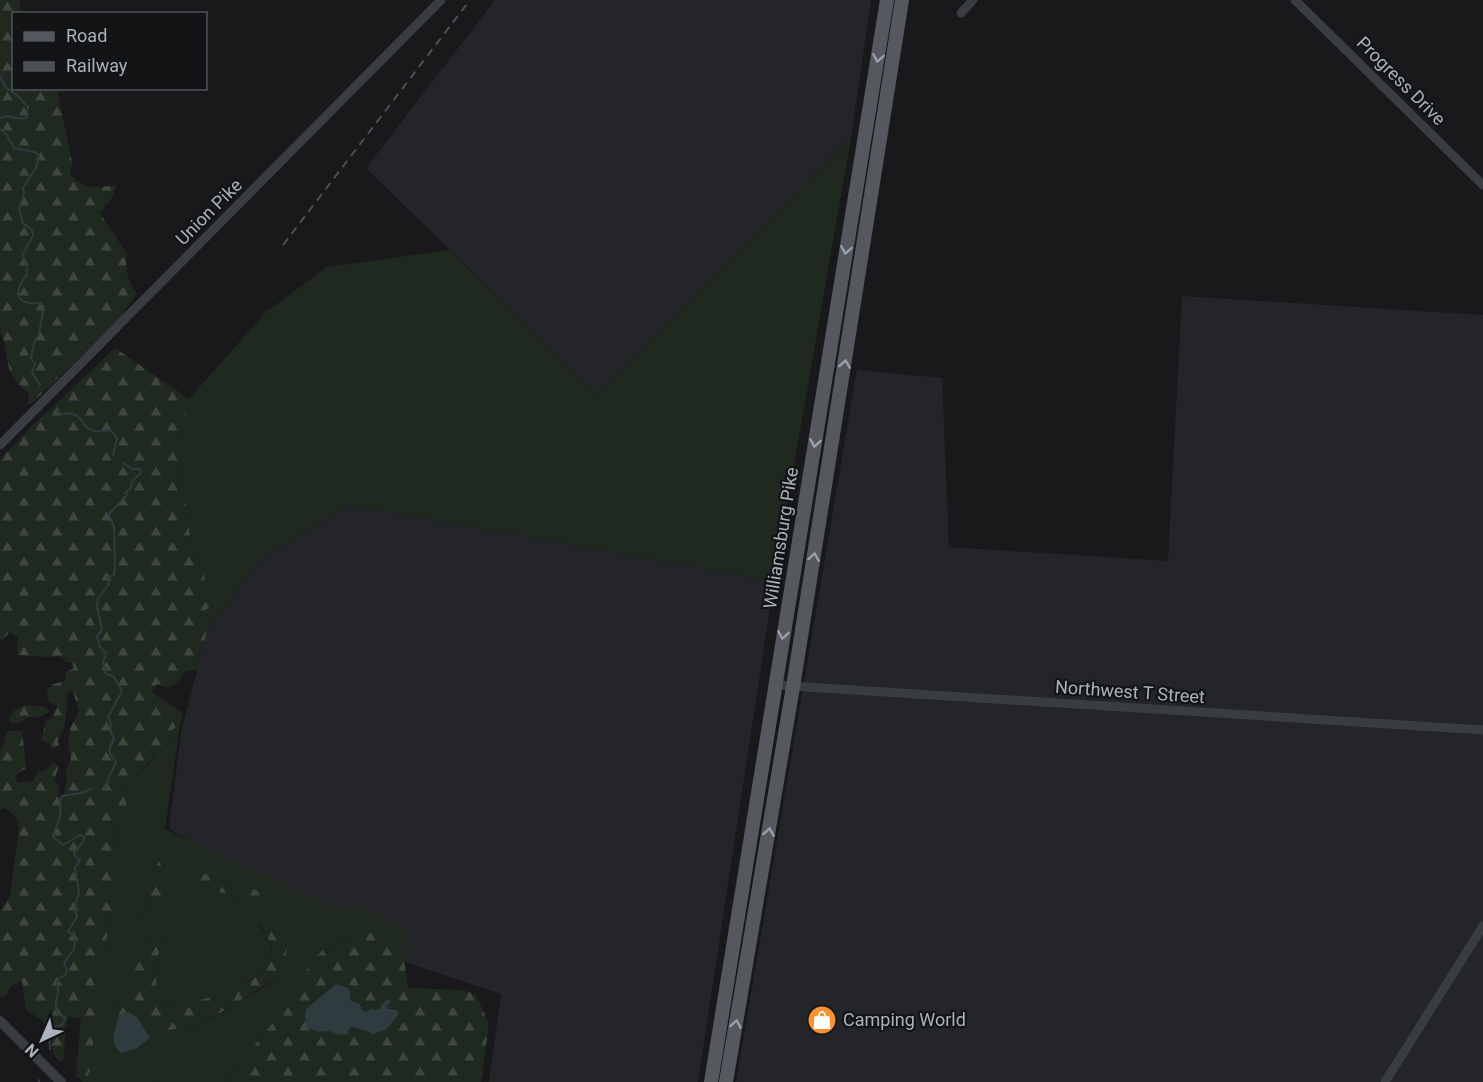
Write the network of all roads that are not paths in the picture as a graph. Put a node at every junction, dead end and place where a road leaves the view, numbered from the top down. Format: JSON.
{"nodes":[{"id":1,"x":441,"y":0,"type":"edge"},
{"id":2,"x":887,"y":0,"type":"edge"},
{"id":3,"x":902,"y":0,"type":"edge"},
{"id":4,"x":973,"y":0,"type":"edge"},
{"id":5,"x":1295,"y":0,"type":"edge"},
{"id":6,"x":961,"y":13,"type":"dead end"},
{"id":7,"x":1483,"y":185,"type":"edge"},
{"id":8,"x":0,"y":445,"type":"edge"},
{"id":9,"x":775,"y":685,"type":"junction"},
{"id":10,"x":793,"y":687,"type":"junction"},
{"id":11,"x":1483,"y":730,"type":"edge"},
{"id":12,"x":1483,"y":926,"type":"edge"},
{"id":13,"x":0,"y":1021,"type":"edge"},
{"id":14,"x":62,"y":1082,"type":"edge"},
{"id":15,"x":713,"y":1082,"type":"edge"},
{"id":16,"x":726,"y":1082,"type":"edge"},
{"id":17,"x":1385,"y":1082,"type":"edge"}],
"edges":[{"from":1,"to":8,"type":"street","name":"Union Pike"},
{"from":2,"to":9,"type":"main road","name":"Williamsburg Pike","one_way":true},
{"from":10,"to":3,"type":"main road","name":"Williamsburg Pike","one_way":true},
{"from":4,"to":6,"type":"street"},
{"from":5,"to":7,"type":"street","name":"Progress Drive"},
{"from":9,"to":10,"type":"street","name":"Northwest T Street"},
{"from":9,"to":15,"type":"main road","name":"Williamsburg Pike"},
{"from":10,"to":11,"type":"street","name":"Northwest T Street"},
{"from":16,"to":10,"type":"main road","name":"Williamsburg Pike","one_way":true},
{"from":12,"to":17,"type":"street"},
{"from":13,"to":14,"type":"street"}]}
